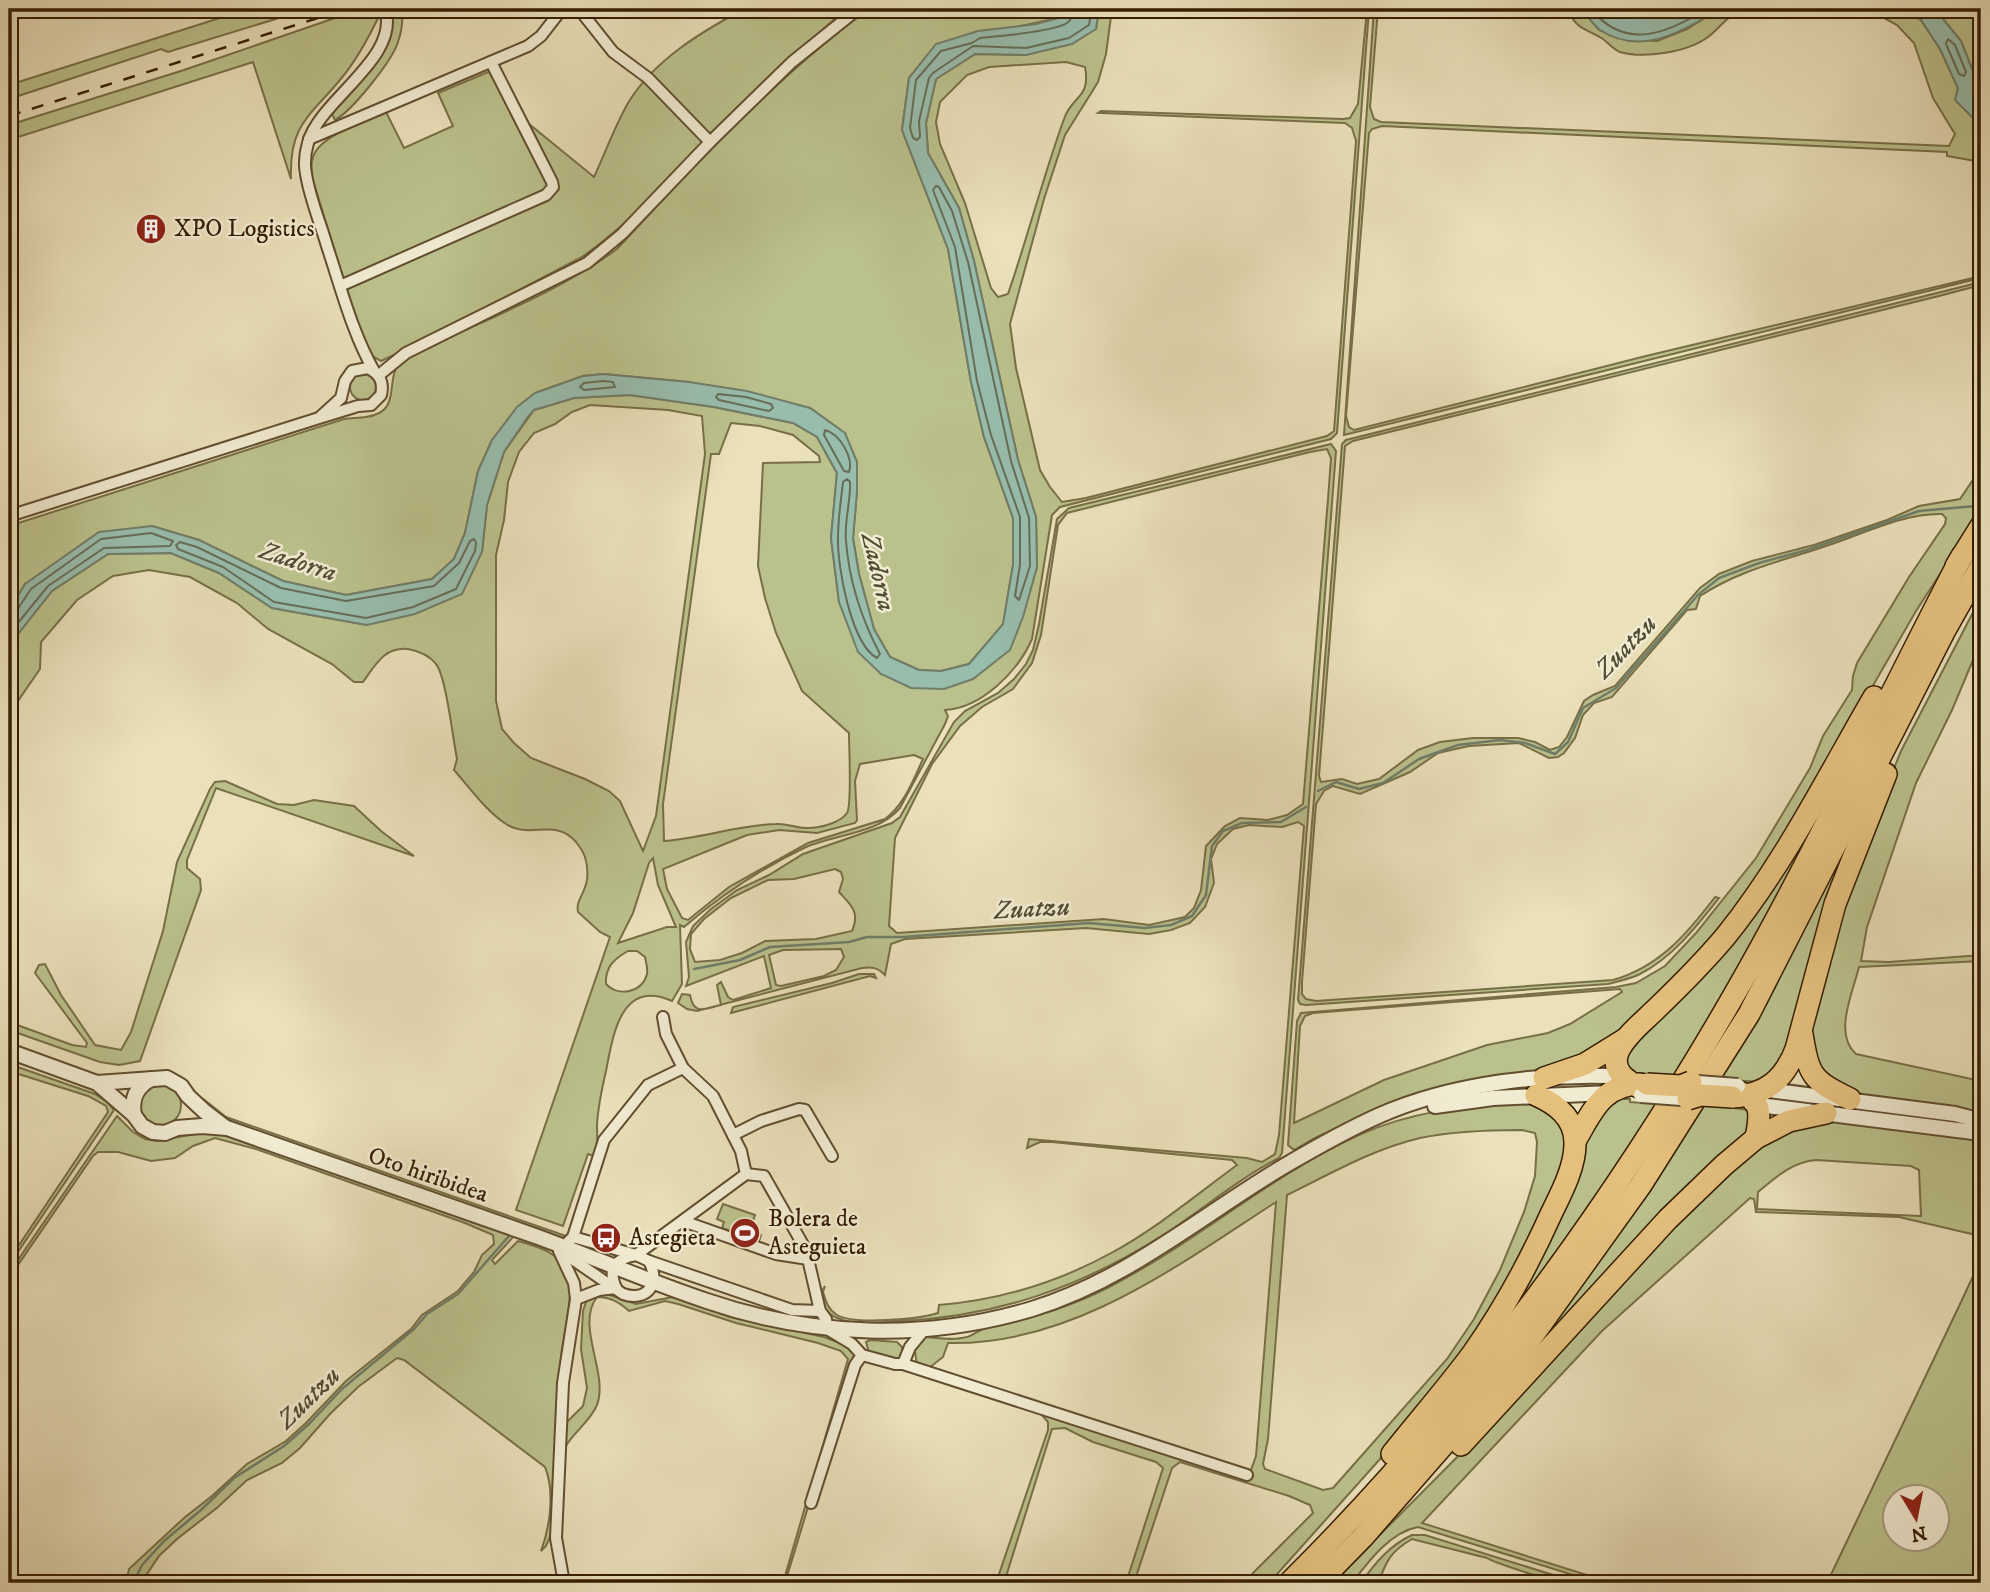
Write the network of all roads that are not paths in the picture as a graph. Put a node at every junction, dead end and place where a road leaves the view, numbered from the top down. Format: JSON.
{"nodes":[{"id":1,"x":562,"y":9,"type":"edge"},
{"id":2,"x":579,"y":9,"type":"edge"},
{"id":3,"x":858,"y":9,"type":"edge"},
{"id":4,"x":386,"y":11,"type":"edge"},
{"id":5,"x":491,"y":62,"type":"junction"},
{"id":6,"x":309,"y":139,"type":"junction"},
{"id":7,"x":710,"y":142,"type":"junction"},
{"id":8,"x":340,"y":286,"type":"junction"},
{"id":9,"x":357,"y":338,"type":"junction"},
{"id":10,"x":352,"y":371,"type":"junction"},
{"id":11,"x":376,"y":373,"type":"junction"},
{"id":12,"x":344,"y":387,"type":"junction"},
{"id":13,"x":358,"y":405,"type":"junction"},
{"id":14,"x":319,"y":418,"type":"junction"},
{"id":15,"x":9,"y":516,"type":"edge"},
{"id":16,"x":1981,"y":526,"type":"edge"},
{"id":17,"x":1972,"y":561,"type":"edge"},
{"id":18,"x":1945,"y":629,"type":"junction"},
{"id":19,"x":663,"y":1017,"type":"dead end"},
{"id":20,"x":1801,"y":1029,"type":"junction"},
{"id":21,"x":1628,"y":1037,"type":"junction"},
{"id":22,"x":9,"y":1051,"type":"edge"},
{"id":23,"x":684,"y":1068,"type":"junction"},
{"id":24,"x":151,"y":1078,"type":"junction"},
{"id":25,"x":97,"y":1083,"type":"junction"},
{"id":26,"x":1635,"y":1086,"type":"junction"},
{"id":27,"x":1540,"y":1087,"type":"junction"},
{"id":28,"x":1744,"y":1095,"type":"junction"},
{"id":29,"x":188,"y":1096,"type":"junction"},
{"id":30,"x":1850,"y":1099,"type":"junction"},
{"id":31,"x":1826,"y":1113,"type":"junction"},
{"id":32,"x":134,"y":1115,"type":"junction"},
{"id":33,"x":1981,"y":1121,"type":"edge"},
{"id":34,"x":177,"y":1128,"type":"junction"},
{"id":35,"x":227,"y":1128,"type":"junction"},
{"id":36,"x":1981,"y":1133,"type":"edge"},
{"id":37,"x":733,"y":1135,"type":"junction"},
{"id":38,"x":1756,"y":1139,"type":"junction"},
{"id":39,"x":1575,"y":1141,"type":"junction"},
{"id":40,"x":832,"y":1156,"type":"dead end"},
{"id":41,"x":746,"y":1174,"type":"junction"},
{"id":42,"x":682,"y":1221,"type":"junction"},
{"id":43,"x":565,"y":1245,"type":"junction"},
{"id":44,"x":636,"y":1255,"type":"junction"},
{"id":45,"x":808,"y":1259,"type":"junction"},
{"id":46,"x":649,"y":1261,"type":"junction"},
{"id":47,"x":614,"y":1266,"type":"junction"},
{"id":48,"x":654,"y":1282,"type":"junction"},
{"id":49,"x":616,"y":1288,"type":"junction"},
{"id":50,"x":576,"y":1299,"type":"junction"},
{"id":51,"x":820,"y":1311,"type":"junction"},
{"id":52,"x":827,"y":1329,"type":"junction"},
{"id":53,"x":925,"y":1329,"type":"junction"},
{"id":54,"x":862,"y":1331,"type":"junction"},
{"id":55,"x":894,"y":1331,"type":"junction"},
{"id":56,"x":910,"y":1347,"type":"junction"},
{"id":57,"x":861,"y":1353,"type":"junction"},
{"id":58,"x":902,"y":1364,"type":"junction"},
{"id":59,"x":1247,"y":1475,"type":"dead end"},
{"id":60,"x":811,"y":1503,"type":"dead end"},
{"id":61,"x":1363,"y":1537,"type":"junction"},
{"id":62,"x":564,"y":1583,"type":"edge"},
{"id":63,"x":1282,"y":1583,"type":"edge"},
{"id":64,"x":1289,"y":1583,"type":"edge"},
{"id":65,"x":1318,"y":1583,"type":"edge"}],
"edges":[{"from":1,"to":5,"type":"street"},
{"from":2,"to":7,"type":"street"},
{"from":3,"to":7,"type":"street"},
{"from":4,"to":6,"type":"street"},
{"from":5,"to":6,"type":"street"},
{"from":5,"to":8,"type":"street"},
{"from":6,"to":8,"type":"street"},
{"from":7,"to":11,"type":"street"},
{"from":8,"to":9,"type":"street"},
{"from":9,"to":10,"type":"street"},
{"from":9,"to":11,"type":"street"},
{"from":10,"to":11,"type":"street"},
{"from":10,"to":12,"type":"street"},
{"from":11,"to":13,"type":"street"},
{"from":12,"to":13,"type":"street"},
{"from":12,"to":14,"type":"street"},
{"from":13,"to":14,"type":"street"},
{"from":14,"to":15,"type":"street"},
{"from":16,"to":17,"type":"highway"},
{"from":17,"to":18,"type":"highway"},
{"from":17,"to":21,"type":"highway"},
{"from":17,"to":64,"type":"highway"},
{"from":18,"to":20,"type":"highway"},
{"from":18,"to":61,"type":"highway"},
{"from":19,"to":23,"type":"street"},
{"from":20,"to":28,"type":"highway"},
{"from":20,"to":30,"type":"highway"},
{"from":21,"to":26,"type":"highway"},
{"from":21,"to":27,"type":"highway"},
{"from":22,"to":25,"type":"street","name":"Oto hiribidea"},
{"from":23,"to":37,"type":"street"},
{"from":23,"to":43,"type":"street"},
{"from":24,"to":25,"type":"street","name":"Oto hiribidea"},
{"from":24,"to":29,"type":"street","name":"Oto hiribidea"},
{"from":24,"to":32,"type":"street"},
{"from":25,"to":32,"type":"street","name":"Oto hiribidea"},
{"from":26,"to":27,"type":"street"},
{"from":26,"to":27,"type":"street"},
{"from":26,"to":28,"type":"highway","bridge":true},
{"from":26,"to":39,"type":"highway"},
{"from":27,"to":39,"type":"highway"},
{"from":27,"to":53,"type":"street","name":"Oto hiribidea"},
{"from":28,"to":30,"type":"street"},
{"from":28,"to":31,"type":"street"},
{"from":28,"to":38,"type":"highway"},
{"from":29,"to":34,"type":"street"},
{"from":29,"to":35,"type":"street","name":"Oto hiribidea"},
{"from":30,"to":33,"type":"street"},
{"from":31,"to":36,"type":"street"},
{"from":31,"to":38,"type":"highway"},
{"from":32,"to":34,"type":"street","name":"Oto hiribidea"},
{"from":34,"to":35,"type":"street","name":"Oto hiribidea"},
{"from":35,"to":43,"type":"street","name":"Oto hiribidea"},
{"from":37,"to":40,"type":"street"},
{"from":37,"to":41,"type":"street"},
{"from":38,"to":61,"type":"highway"},
{"from":39,"to":63,"type":"highway"},
{"from":41,"to":42,"type":"street"},
{"from":41,"to":45,"type":"street"},
{"from":42,"to":44,"type":"street"},
{"from":42,"to":45,"type":"street"},
{"from":43,"to":44,"type":"street","name":"Oto hiribidea"},
{"from":43,"to":47,"type":"street","name":"Oto hiribidea"},
{"from":43,"to":49,"type":"street"},
{"from":43,"to":50,"type":"street"},
{"from":44,"to":46,"type":"street","name":"Oto hiribidea"},
{"from":44,"to":47,"type":"street"},
{"from":45,"to":51,"type":"street"},
{"from":46,"to":48,"type":"street"},
{"from":46,"to":51,"type":"street","name":"Oto hiribidea"},
{"from":47,"to":48,"type":"street","name":"Oto hiribidea"},
{"from":47,"to":49,"type":"street"},
{"from":48,"to":49,"type":"street"},
{"from":48,"to":52,"type":"street","name":"Oto hiribidea"},
{"from":49,"to":50,"type":"street"},
{"from":50,"to":62,"type":"street"},
{"from":51,"to":52,"type":"street"},
{"from":52,"to":54,"type":"street","name":"Oto hiribidea"},
{"from":52,"to":57,"type":"street"},
{"from":53,"to":55,"type":"street","name":"Oto hiribidea"},
{"from":53,"to":56,"type":"street"},
{"from":54,"to":55,"type":"street","name":"Oto hiribidea"},
{"from":54,"to":57,"type":"street"},
{"from":55,"to":56,"type":"street"},
{"from":56,"to":58,"type":"street"},
{"from":57,"to":58,"type":"street"},
{"from":57,"to":60,"type":"street"},
{"from":58,"to":59,"type":"street"},
{"from":61,"to":65,"type":"highway"}]}
